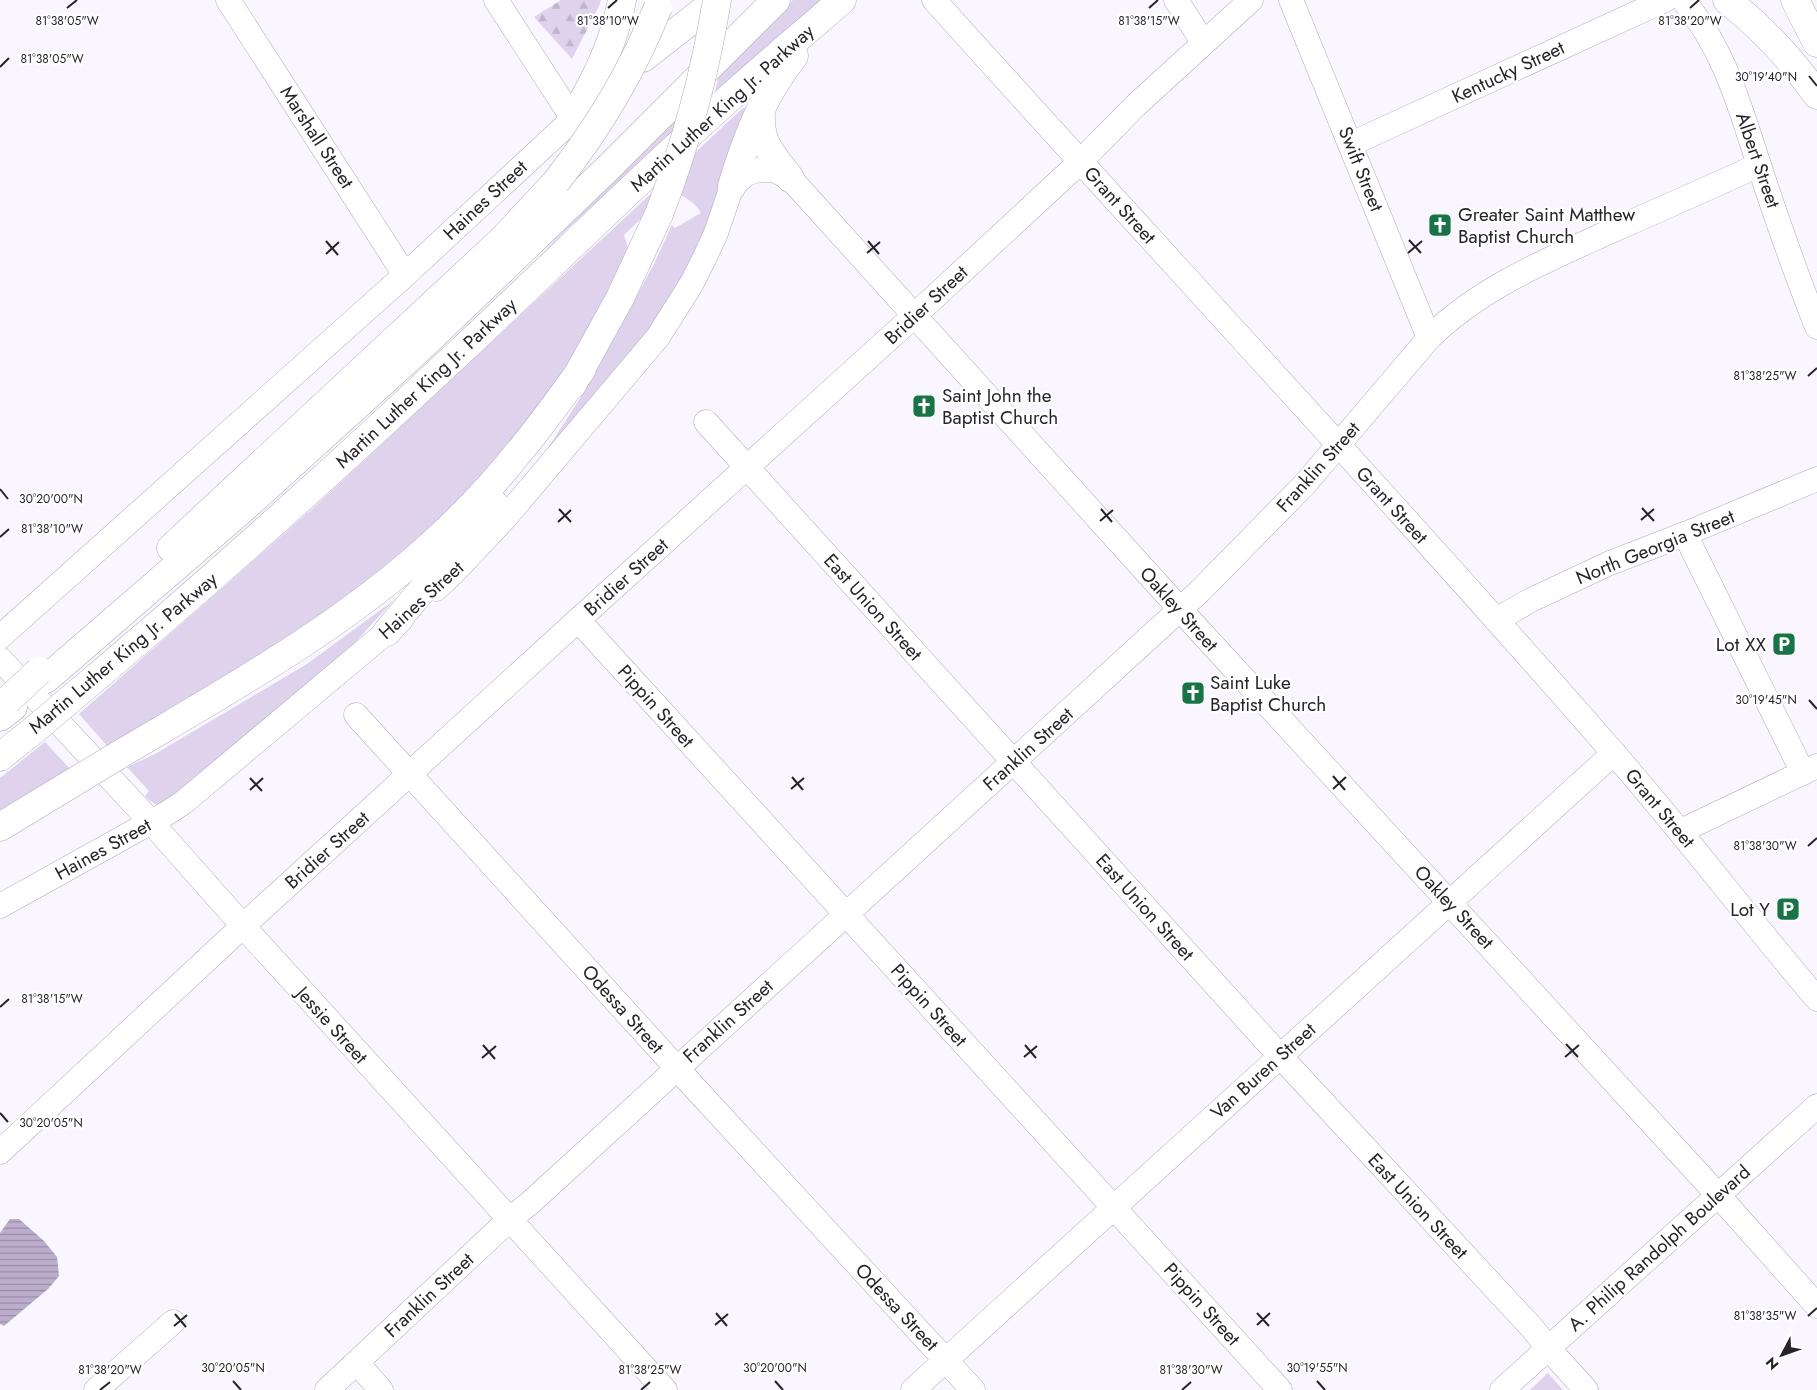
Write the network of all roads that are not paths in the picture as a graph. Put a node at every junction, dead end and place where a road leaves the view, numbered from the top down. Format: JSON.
{"nodes":[{"id":1,"x":228,"y":0,"type":"edge"},
{"id":2,"x":496,"y":0,"type":"edge"},
{"id":3,"x":622,"y":0,"type":"edge"},
{"id":4,"x":700,"y":0,"type":"edge"},
{"id":5,"x":717,"y":0,"type":"edge"},
{"id":6,"x":776,"y":0,"type":"edge"},
{"id":7,"x":842,"y":0,"type":"edge"},
{"id":8,"x":934,"y":0,"type":"edge"},
{"id":9,"x":1176,"y":0,"type":"edge"},
{"id":10,"x":1251,"y":0,"type":"edge"},
{"id":11,"x":1291,"y":0,"type":"edge"},
{"id":12,"x":1665,"y":0,"type":"edge"},
{"id":13,"x":1683,"y":0,"type":"edge"},
{"id":14,"x":1727,"y":0,"type":"edge"},
{"id":15,"x":1795,"y":0,"type":"edge"},
{"id":16,"x":660,"y":3,"type":"edge"},
{"id":17,"x":1203,"y":42,"type":"junction"},
{"id":18,"x":1817,"y":43,"type":"edge"},
{"id":19,"x":643,"y":58,"type":"junction"},
{"id":20,"x":1817,"y":95,"type":"edge"},
{"id":21,"x":760,"y":108,"type":"junction"},
{"id":22,"x":573,"y":119,"type":"junction"},
{"id":23,"x":1351,"y":144,"type":"junction"},
{"id":24,"x":1080,"y":162,"type":"junction"},
{"id":25,"x":1759,"y":165,"type":"junction"},
{"id":26,"x":790,"y":178,"type":"junction"},
{"id":27,"x":732,"y":186,"type":"junction"},
{"id":28,"x":405,"y":275,"type":"junction"},
{"id":29,"x":914,"y":316,"type":"junction"},
{"id":30,"x":1817,"y":328,"type":"edge"},
{"id":31,"x":1429,"y":338,"type":"junction"},
{"id":32,"x":582,"y":369,"type":"junction"},
{"id":33,"x":706,"y":422,"type":"dead end"},
{"id":34,"x":1339,"y":445,"type":"junction"},
{"id":35,"x":746,"y":468,"type":"junction"},
{"id":36,"x":1817,"y":479,"type":"edge"},
{"id":37,"x":1685,"y":534,"type":"junction"},
{"id":38,"x":1181,"y":610,"type":"junction"},
{"id":39,"x":578,"y":620,"type":"junction"},
{"id":40,"x":1496,"y":620,"type":"junction"},
{"id":41,"x":387,"y":632,"type":"junction"},
{"id":42,"x":0,"y":637,"type":"edge"},
{"id":43,"x":0,"y":660,"type":"edge"},
{"id":44,"x":42,"y":675,"type":"junction"},
{"id":45,"x":5,"y":708,"type":"edge"},
{"id":46,"x":356,"y":714,"type":"dead end"},
{"id":47,"x":1614,"y":753,"type":"junction"},
{"id":48,"x":0,"y":757,"type":"edge"},
{"id":49,"x":1014,"y":762,"type":"junction"},
{"id":50,"x":1810,"y":770,"type":"edge"},
{"id":51,"x":410,"y":774,"type":"junction"},
{"id":52,"x":151,"y":822,"type":"junction"},
{"id":53,"x":0,"y":827,"type":"edge"},
{"id":54,"x":1681,"y":831,"type":"junction"},
{"id":55,"x":1450,"y":902,"type":"junction"},
{"id":56,"x":0,"y":906,"type":"edge"},
{"id":57,"x":846,"y":914,"type":"junction"},
{"id":58,"x":243,"y":926,"type":"junction"},
{"id":59,"x":1817,"y":999,"type":"edge"},
{"id":60,"x":1280,"y":1056,"type":"junction"},
{"id":61,"x":677,"y":1068,"type":"junction"},
{"id":62,"x":1817,"y":1106,"type":"edge"},
{"id":63,"x":0,"y":1152,"type":"edge"},
{"id":64,"x":1718,"y":1195,"type":"junction"},
{"id":65,"x":1113,"y":1207,"type":"junction"},
{"id":66,"x":510,"y":1219,"type":"junction"},
{"id":67,"x":1817,"y":1306,"type":"edge"},
{"id":68,"x":173,"y":1322,"type":"dead end"},
{"id":69,"x":1548,"y":1348,"type":"junction"},
{"id":70,"x":945,"y":1360,"type":"junction"},
{"id":71,"x":357,"y":1363,"type":"junction"},
{"id":72,"x":96,"y":1390,"type":"edge"},
{"id":73,"x":327,"y":1390,"type":"edge"},
{"id":74,"x":381,"y":1390,"type":"edge"},
{"id":75,"x":665,"y":1390,"type":"edge"},
{"id":76,"x":913,"y":1390,"type":"edge"},
{"id":77,"x":973,"y":1390,"type":"edge"},
{"id":78,"x":1280,"y":1390,"type":"edge"},
{"id":79,"x":1502,"y":1390,"type":"edge"},
{"id":80,"x":1586,"y":1390,"type":"edge"}],
"edges":[{"from":1,"to":28,"type":"street","name":"Marshall Street"},
{"from":2,"to":22,"type":"street"},
{"from":3,"to":22,"type":"highway"},
{"from":4,"to":19,"type":"street","name":"Haines Street"},
{"from":5,"to":19,"type":"highway"},
{"from":5,"to":32,"type":"highway","bridge":true},
{"from":6,"to":44,"type":"highway","name":"Martin Luther King Jr. Parkway"},
{"from":7,"to":21,"type":"highway"},
{"from":7,"to":48,"type":"highway","name":"Martin Luther King Jr. Parkway","bridge":true},
{"from":8,"to":24,"type":"street","name":"Grant Street"},
{"from":9,"to":17,"type":"street"},
{"from":10,"to":17,"type":"street","name":"Bridier Street"},
{"from":11,"to":23,"type":"street","name":"Swift Street"},
{"from":12,"to":23,"type":"street","name":"Kentucky Street"},
{"from":13,"to":25,"type":"street","name":"Albert Street"},
{"from":14,"to":20,"type":"highway"},
{"from":15,"to":18,"type":"highway"},
{"from":16,"to":44,"type":"highway","bridge":true},
{"from":17,"to":24,"type":"street","name":"Bridier Street"},
{"from":19,"to":22,"type":"street","name":"Haines Street"},
{"from":21,"to":26,"type":"highway"},
{"from":21,"to":27,"type":"highway"},
{"from":22,"to":28,"type":"street","name":"Haines Street"},
{"from":23,"to":31,"type":"street","name":"Swift Street"},
{"from":24,"to":29,"type":"street","name":"Bridier Street"},
{"from":24,"to":34,"type":"street","name":"Grant Street"},
{"from":25,"to":30,"type":"street","name":"Albert Street"},
{"from":25,"to":31,"type":"street","name":"Franklin Street"},
{"from":26,"to":27,"type":"street","name":"Oakley Street"},
{"from":26,"to":29,"type":"street","name":"Oakley Street"},
{"from":27,"to":41,"type":"street","name":"Haines Street"},
{"from":28,"to":42,"type":"street","name":"Haines Street"},
{"from":29,"to":35,"type":"street","name":"Bridier Street"},
{"from":29,"to":38,"type":"street","name":"Oakley Street"},
{"from":31,"to":34,"type":"street","name":"Franklin Street"},
{"from":32,"to":41,"type":"highway"},
{"from":32,"to":53,"type":"highway","bridge":true},
{"from":33,"to":35,"type":"street","name":"East Union Street"},
{"from":34,"to":38,"type":"street","name":"Franklin Street"},
{"from":34,"to":40,"type":"street","name":"Grant Street"},
{"from":35,"to":39,"type":"street","name":"Bridier Street"},
{"from":35,"to":49,"type":"street","name":"East Union Street"},
{"from":36,"to":37,"type":"street","name":"North Georgia Street"},
{"from":37,"to":40,"type":"street","name":"North Georgia Street"},
{"from":37,"to":50,"type":"street"},
{"from":38,"to":49,"type":"street","name":"Franklin Street"},
{"from":38,"to":55,"type":"street","name":"Oakley Street"},
{"from":39,"to":51,"type":"street","name":"Bridier Street"},
{"from":39,"to":57,"type":"street","name":"Pippin Street"},
{"from":40,"to":47,"type":"street","name":"Grant Street"},
{"from":41,"to":52,"type":"street","name":"Haines Street"},
{"from":43,"to":52,"type":"street","name":"Jessie Street"},
{"from":44,"to":45,"type":"highway","name":"Martin Luther King Jr. Parkway"},
{"from":46,"to":51,"type":"street","name":"Odessa Street"},
{"from":47,"to":54,"type":"street","name":"Grant Street"},
{"from":47,"to":55,"type":"street","name":"Van Buren Street"},
{"from":49,"to":57,"type":"street","name":"Franklin Street"},
{"from":49,"to":60,"type":"street","name":"East Union Street"},
{"from":50,"to":54,"type":"street"},
{"from":51,"to":58,"type":"street","name":"Bridier Street"},
{"from":51,"to":61,"type":"street","name":"Odessa Street"},
{"from":52,"to":56,"type":"street","name":"Haines Street"},
{"from":52,"to":58,"type":"street","name":"Jessie Street"},
{"from":54,"to":59,"type":"street","name":"Grant Street"},
{"from":55,"to":60,"type":"street","name":"Van Buren Street"},
{"from":55,"to":64,"type":"street","name":"Oakley Street"},
{"from":57,"to":61,"type":"street","name":"Franklin Street"},
{"from":57,"to":65,"type":"street","name":"Pippin Street"},
{"from":58,"to":63,"type":"street","name":"Bridier Street"},
{"from":58,"to":66,"type":"street","name":"Jessie Street"},
{"from":60,"to":65,"type":"street","name":"Van Buren Street"},
{"from":60,"to":69,"type":"street","name":"East Union Street"},
{"from":61,"to":66,"type":"street","name":"Franklin Street"},
{"from":61,"to":70,"type":"street","name":"Odessa Street"},
{"from":62,"to":64,"type":"street","name":"A. Philip Randolph Boulevard"},
{"from":64,"to":67,"type":"street","name":"Oakley Street"},
{"from":64,"to":69,"type":"street","name":"A. Philip Randolph Boulevard"},
{"from":65,"to":70,"type":"street","name":"Van Buren Street"},
{"from":65,"to":78,"type":"street","name":"Pippin Street"},
{"from":66,"to":71,"type":"street","name":"Franklin Street"},
{"from":66,"to":75,"type":"street","name":"Jessie Street"},
{"from":68,"to":72,"type":"street"},
{"from":69,"to":79,"type":"street","name":"A. Philip Randolph Boulevard"},
{"from":69,"to":80,"type":"street","name":"East Union Street"},
{"from":70,"to":76,"type":"street","name":"Van Buren Street"},
{"from":70,"to":77,"type":"street","name":"Odessa Street"},
{"from":71,"to":73,"type":"street","name":"Franklin Street"},
{"from":71,"to":74,"type":"street"}]}
